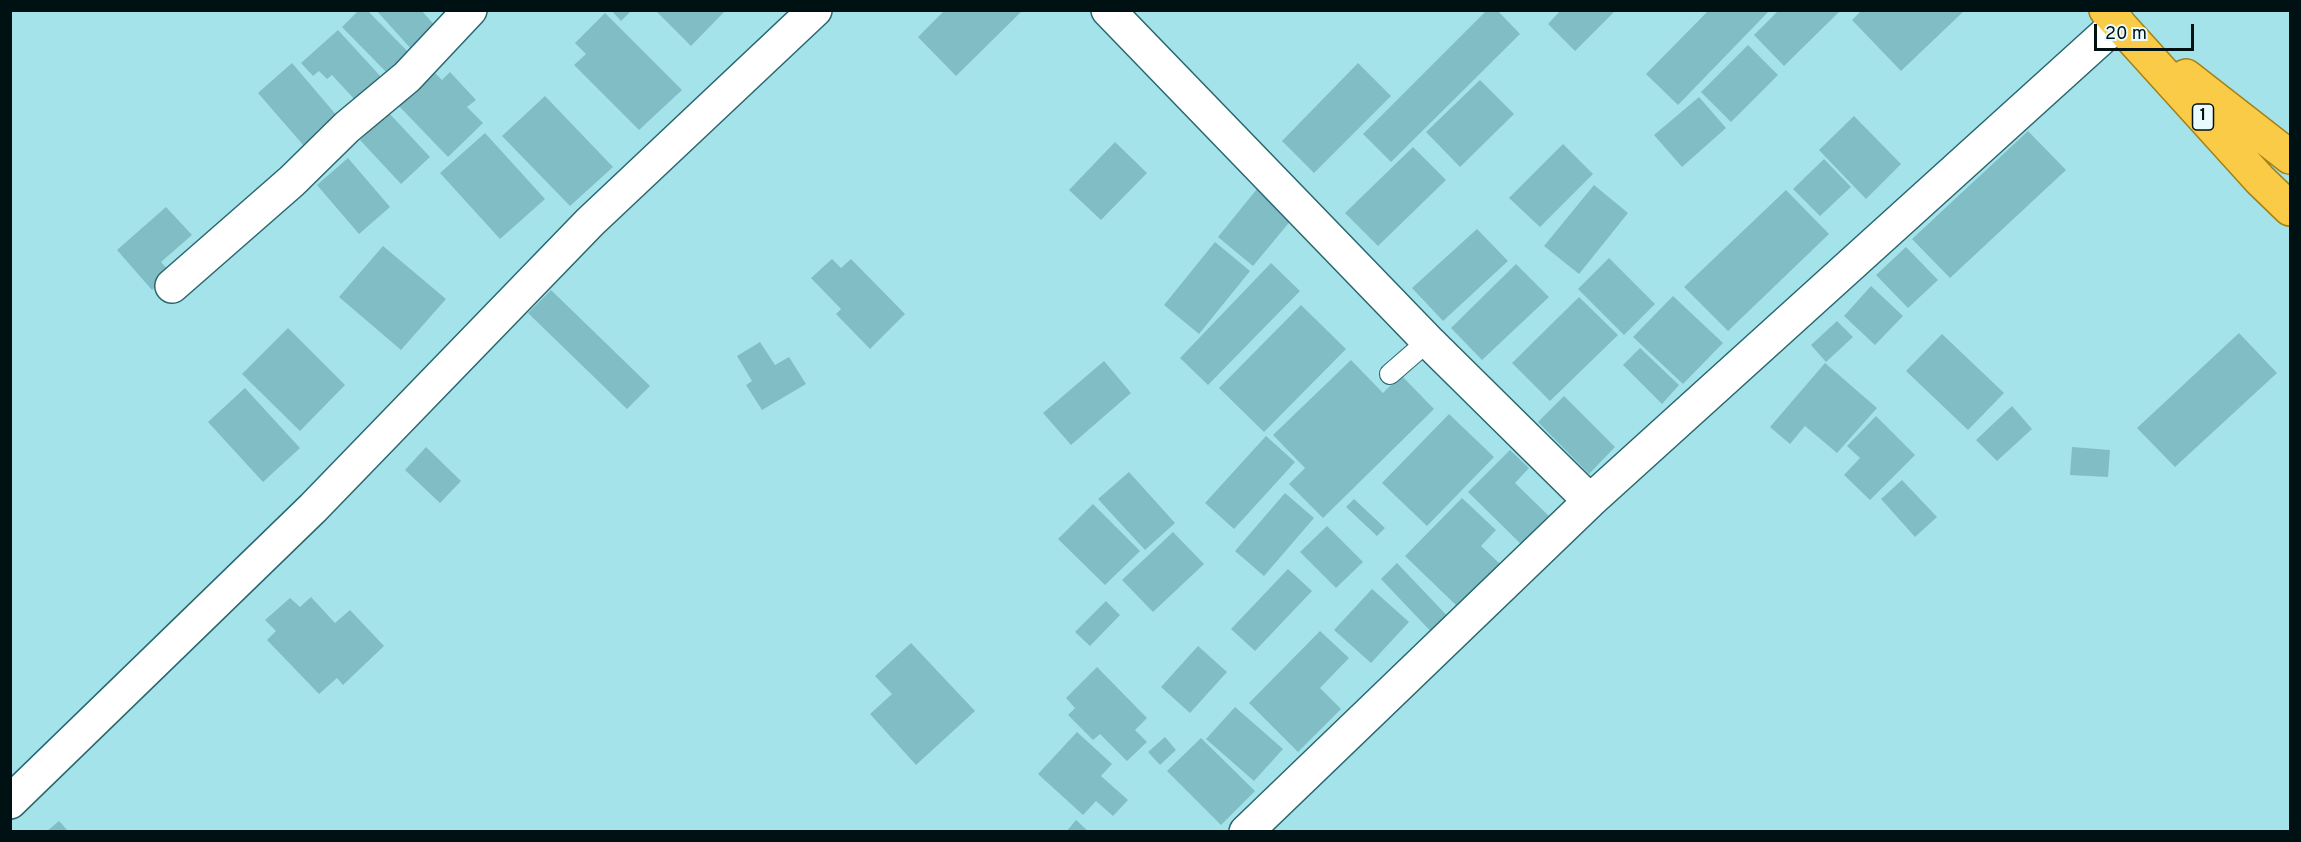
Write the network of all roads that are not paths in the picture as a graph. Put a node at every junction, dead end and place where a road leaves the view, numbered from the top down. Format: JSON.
{"nodes":[{"id":1,"x":470,"y":10,"type":"edge"},
{"id":2,"x":814,"y":10,"type":"edge"},
{"id":3,"x":1108,"y":10,"type":"edge"},
{"id":4,"x":2112,"y":17,"type":"edge"},
{"id":5,"x":2290,"y":157,"type":"edge"},
{"id":6,"x":2290,"y":209,"type":"edge"},
{"id":7,"x":172,"y":286,"type":"dead end"},
{"id":8,"x":1428,"y":341,"type":"junction"},
{"id":9,"x":1390,"y":374,"type":"dead end"},
{"id":10,"x":1590,"y":501,"type":"junction"},
{"id":11,"x":10,"y":802,"type":"edge"},
{"id":12,"x":1246,"y":831,"type":"edge"}],
"edges":[{"from":1,"to":7,"type":"street"},
{"from":2,"to":11,"type":"street"},
{"from":3,"to":8,"type":"street"},
{"from":4,"to":5,"type":"highway","number":"1"},
{"from":4,"to":6,"type":"highway","number":"1"},
{"from":4,"to":10,"type":"street"},
{"from":8,"to":9,"type":"lane"},
{"from":8,"to":10,"type":"street"},
{"from":10,"to":12,"type":"street"}]}
